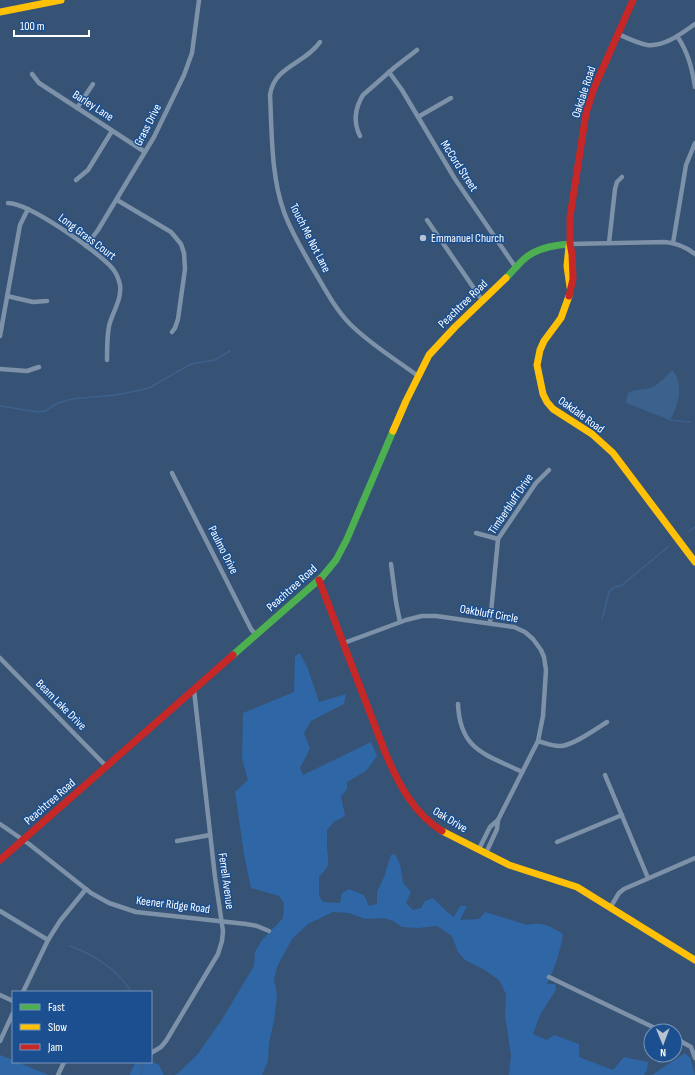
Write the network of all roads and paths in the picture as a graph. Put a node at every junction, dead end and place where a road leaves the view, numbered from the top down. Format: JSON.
{"nodes":[{"id":1,"x":61,"y":0,"type":"edge"},
{"id":2,"x":199,"y":0,"type":"edge"},
{"id":3,"x":633,"y":0,"type":"edge"},
{"id":4,"x":0,"y":12,"type":"edge"},
{"id":5,"x":695,"y":24,"type":"edge"},
{"id":6,"x":618,"y":34,"type":"junction"},
{"id":7,"x":678,"y":36,"type":"junction"},
{"id":8,"x":320,"y":42,"type":"dead end"},
{"id":9,"x":418,"y":50,"type":"dead end"},
{"id":10,"x":389,"y":72,"type":"junction"},
{"id":11,"x":32,"y":74,"type":"dead end"},
{"id":12,"x":93,"y":84,"type":"dead end"},
{"id":13,"x":695,"y":87,"type":"edge"},
{"id":14,"x":451,"y":98,"type":"dead end"},
{"id":15,"x":77,"y":108,"type":"junction"},
{"id":16,"x":418,"y":117,"type":"junction"},
{"id":17,"x":112,"y":131,"type":"junction"},
{"id":18,"x":360,"y":136,"type":"dead end"},
{"id":19,"x":695,"y":143,"type":"edge"},
{"id":20,"x":145,"y":152,"type":"junction"},
{"id":21,"x":622,"y":177,"type":"dead end"},
{"id":22,"x":76,"y":180,"type":"dead end"},
{"id":23,"x":116,"y":200,"type":"junction"},
{"id":24,"x":8,"y":203,"type":"dead end"},
{"id":25,"x":28,"y":209,"type":"junction"},
{"id":26,"x":427,"y":220,"type":"dead end"},
{"id":27,"x":609,"y":243,"type":"junction"},
{"id":28,"x":674,"y":243,"type":"junction"},
{"id":29,"x":570,"y":244,"type":"junction"},
{"id":30,"x":86,"y":246,"type":"junction"},
{"id":31,"x":695,"y":254,"type":"edge"},
{"id":32,"x":516,"y":268,"type":"junction"},
{"id":33,"x":7,"y":296,"type":"junction"},
{"id":34,"x":482,"y":300,"type":"junction"},
{"id":35,"x":47,"y":301,"type":"dead end"},
{"id":36,"x":172,"y":332,"type":"dead end"},
{"id":37,"x":0,"y":336,"type":"edge"},
{"id":38,"x":107,"y":360,"type":"dead end"},
{"id":39,"x":39,"y":367,"type":"dead end"},
{"id":40,"x":0,"y":369,"type":"edge"},
{"id":41,"x":418,"y":376,"type":"junction"},
{"id":42,"x":549,"y":470,"type":"dead end"},
{"id":43,"x":172,"y":473,"type":"dead end"},
{"id":44,"x":476,"y":533,"type":"dead end"},
{"id":45,"x":498,"y":539,"type":"junction"},
{"id":46,"x":695,"y":562,"type":"edge"},
{"id":47,"x":391,"y":564,"type":"dead end"},
{"id":48,"x":319,"y":580,"type":"junction"},
{"id":49,"x":400,"y":622,"type":"junction"},
{"id":50,"x":490,"y":623,"type":"junction"},
{"id":51,"x":256,"y":635,"type":"junction"},
{"id":52,"x":344,"y":643,"type":"junction"},
{"id":53,"x":0,"y":658,"type":"edge"},
{"id":54,"x":194,"y":690,"type":"junction"},
{"id":55,"x":458,"y":704,"type":"dead end"},
{"id":56,"x":607,"y":722,"type":"dead end"},
{"id":57,"x":538,"y":741,"type":"junction"},
{"id":58,"x":107,"y":767,"type":"junction"},
{"id":59,"x":522,"y":772,"type":"junction"},
{"id":60,"x":606,"y":775,"type":"dead end"},
{"id":61,"x":622,"y":815,"type":"junction"},
{"id":62,"x":498,"y":820,"type":"junction"},
{"id":63,"x":0,"y":824,"type":"edge"},
{"id":64,"x":210,"y":835,"type":"junction"},
{"id":65,"x":23,"y":840,"type":"junction"},
{"id":66,"x":177,"y":841,"type":"dead end"},
{"id":67,"x":558,"y":842,"type":"dead end"},
{"id":68,"x":478,"y":849,"type":"junction"},
{"id":69,"x":486,"y":853,"type":"junction"},
{"id":70,"x":695,"y":858,"type":"edge"},
{"id":71,"x":0,"y":860,"type":"edge"},
{"id":72,"x":648,"y":878,"type":"junction"},
{"id":73,"x":86,"y":889,"type":"junction"},
{"id":74,"x":610,"y":908,"type":"junction"},
{"id":75,"x":0,"y":911,"type":"edge"},
{"id":76,"x":222,"y":922,"type":"junction"},
{"id":77,"x":269,"y":931,"type":"dead end"},
{"id":78,"x":48,"y":940,"type":"junction"},
{"id":79,"x":695,"y":960,"type":"edge"},
{"id":80,"x":549,"y":977,"type":"dead end"},
{"id":81,"x":23,"y":991,"type":"edge"},
{"id":82,"x":0,"y":995,"type":"edge"},
{"id":83,"x":12,"y":1001,"type":"edge"},
{"id":84,"x":12,"y":1015,"type":"edge"},
{"id":85,"x":644,"y":1023,"type":"edge"},
{"id":86,"x":0,"y":1041,"type":"edge"},
{"id":87,"x":683,"y":1042,"type":"edge"},
{"id":88,"x":152,"y":1052,"type":"edge"},
{"id":89,"x":695,"y":1058,"type":"edge"},
{"id":90,"x":64,"y":1063,"type":"edge"},
{"id":91,"x":58,"y":1075,"type":"edge"}],
"edges":[{"from":1,"to":4,"type":"street"},
{"from":2,"to":20,"type":"street","name":"Grass Drive"},
{"from":3,"to":6,"type":"street","name":"Oakdale Road"},
{"from":5,"to":7,"type":"street"},
{"from":6,"to":7,"type":"street"},
{"from":6,"to":29,"type":"street","name":"Oakdale Road"},
{"from":7,"to":13,"type":"street"},
{"from":8,"to":41,"type":"street","name":"Touch Me Not Lane"},
{"from":9,"to":10,"type":"street"},
{"from":10,"to":16,"type":"street","name":"McCord Street"},
{"from":10,"to":18,"type":"street"},
{"from":11,"to":15,"type":"street","name":"Barley Lane"},
{"from":12,"to":15,"type":"street"},
{"from":14,"to":16,"type":"street"},
{"from":15,"to":17,"type":"street","name":"Barley Lane"},
{"from":16,"to":32,"type":"street","name":"McCord Street"},
{"from":17,"to":20,"type":"street","name":"Barley Lane"},
{"from":17,"to":22,"type":"street"},
{"from":19,"to":28,"type":"street"},
{"from":20,"to":23,"type":"street","name":"Grass Drive"},
{"from":21,"to":27,"type":"street"},
{"from":23,"to":30,"type":"street","name":"Grass Drive"},
{"from":23,"to":36,"type":"street"},
{"from":24,"to":25,"type":"street","name":"Long Grass Court"},
{"from":25,"to":30,"type":"street","name":"Long Grass Court"},
{"from":25,"to":33,"type":"street"},
{"from":26,"to":34,"type":"street"},
{"from":27,"to":28,"type":"street","name":"Peachtree Road"},
{"from":27,"to":29,"type":"street","name":"Peachtree Road"},
{"from":28,"to":31,"type":"street","name":"Peachtree Road"},
{"from":29,"to":32,"type":"street","name":"Peachtree Road"},
{"from":29,"to":46,"type":"street","name":"Oakdale Road"},
{"from":30,"to":38,"type":"street","name":"Long Grass Court"},
{"from":32,"to":34,"type":"street","name":"Peachtree Road"},
{"from":33,"to":35,"type":"street"},
{"from":33,"to":37,"type":"street"},
{"from":34,"to":41,"type":"street","name":"Peachtree Road"},
{"from":39,"to":40,"type":"street"},
{"from":41,"to":48,"type":"street","name":"Peachtree Road"},
{"from":42,"to":45,"type":"street","name":"Timberbluff Drive"},
{"from":43,"to":51,"type":"street","name":"Paulmo Drive"},
{"from":44,"to":45,"type":"street"},
{"from":45,"to":50,"type":"street","name":"Timberbluff Drive"},
{"from":47,"to":49,"type":"street"},
{"from":48,"to":51,"type":"street","name":"Peachtree Road"},
{"from":48,"to":52,"type":"street","name":"Oak Drive"},
{"from":49,"to":50,"type":"street","name":"Oakbluff Circle"},
{"from":49,"to":52,"type":"street","name":"Oakbluff Circle"},
{"from":50,"to":57,"type":"street","name":"Oakbluff Circle"},
{"from":51,"to":54,"type":"street","name":"Peachtree Road"},
{"from":52,"to":68,"type":"street","name":"Oak Drive"},
{"from":53,"to":58,"type":"street","name":"Beam Lake Drive"},
{"from":54,"to":58,"type":"street","name":"Peachtree Road"},
{"from":54,"to":64,"type":"street","name":"Ferrell Avenue"},
{"from":55,"to":59,"type":"street"},
{"from":56,"to":57,"type":"street"},
{"from":57,"to":59,"type":"street","name":"Oakbluff Circle"},
{"from":58,"to":65,"type":"street","name":"Peachtree Road"},
{"from":59,"to":62,"type":"street","name":"Oakbluff Circle"},
{"from":60,"to":61,"type":"street"},
{"from":61,"to":67,"type":"street"},
{"from":61,"to":72,"type":"street"},
{"from":62,"to":68,"type":"street","name":"Oakbluff Circle"},
{"from":62,"to":69,"type":"street","name":"Oakbluff Circle"},
{"from":63,"to":65,"type":"street","name":"Keener Ridge Road"},
{"from":64,"to":66,"type":"street"},
{"from":64,"to":76,"type":"street","name":"Ferrell Avenue"},
{"from":65,"to":71,"type":"street","name":"Peachtree Road"},
{"from":65,"to":73,"type":"street","name":"Keener Ridge Road"},
{"from":68,"to":69,"type":"street","name":"Oak Drive"},
{"from":69,"to":74,"type":"street","name":"Oak Drive"},
{"from":70,"to":72,"type":"street"},
{"from":72,"to":74,"type":"street"},
{"from":73,"to":76,"type":"street","name":"Keener Ridge Road"},
{"from":73,"to":78,"type":"street"},
{"from":74,"to":79,"type":"street","name":"Oak Drive"},
{"from":75,"to":78,"type":"street"},
{"from":76,"to":77,"type":"street","name":"Keener Ridge Road"},
{"from":76,"to":88,"type":"street","name":"Ferrell Avenue"},
{"from":78,"to":81,"type":"street"},
{"from":80,"to":85,"type":"street"},
{"from":82,"to":83,"type":"street"},
{"from":84,"to":86,"type":"street"},
{"from":87,"to":89,"type":"street"},
{"from":90,"to":91,"type":"street"}]}
